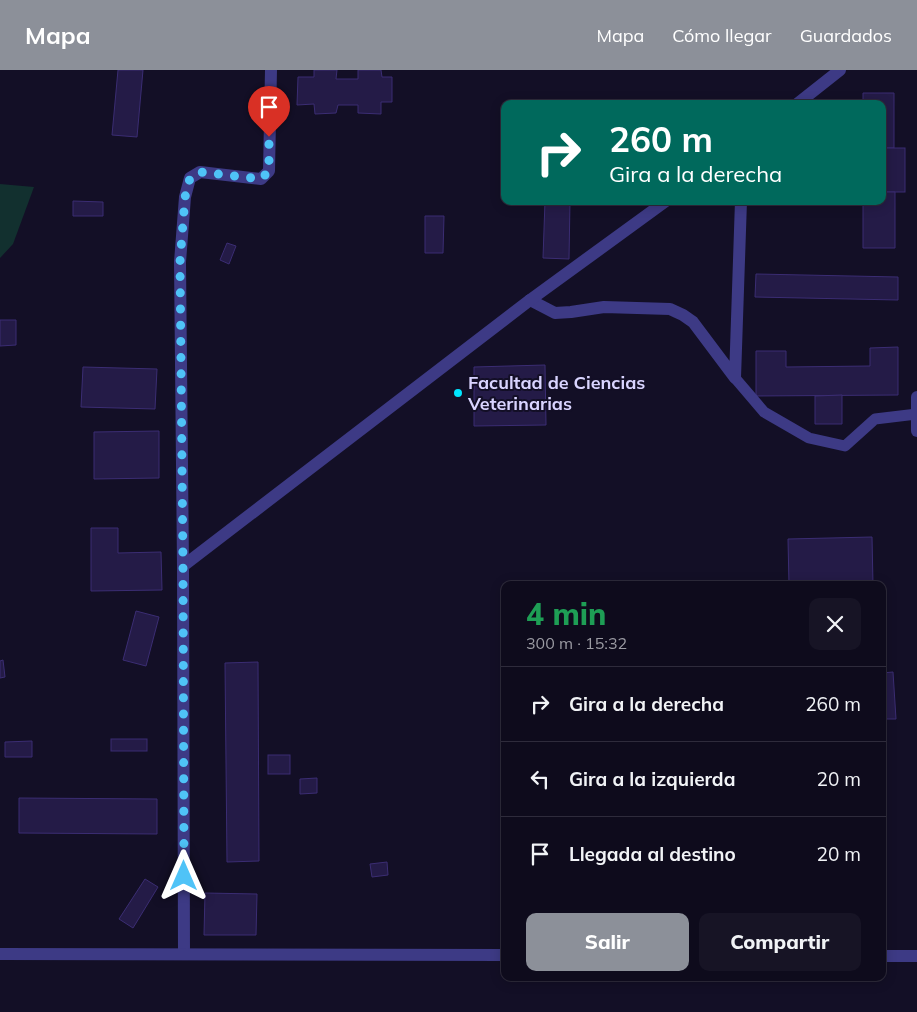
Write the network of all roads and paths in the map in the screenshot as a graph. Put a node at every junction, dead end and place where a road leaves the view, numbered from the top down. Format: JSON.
{"nodes":[{"id":1,"x":271,"y":70,"type":"edge"},
{"id":2,"x":840,"y":70,"type":"edge"},
{"id":3,"x":802,"y":100,"type":"edge"},
{"id":4,"x":661,"y":205,"type":"edge"},
{"id":5,"x":741,"y":205,"type":"edge"},
{"id":6,"x":530,"y":300,"type":"junction"},
{"id":7,"x":735,"y":378,"type":"junction"},
{"id":8,"x":917,"y":397,"type":"edge"},
{"id":9,"x":917,"y":414,"type":"edge"},
{"id":10,"x":917,"y":432,"type":"edge"},
{"id":11,"x":183,"y":566,"type":"junction"},
{"id":12,"x":184,"y":953,"type":"junction"},
{"id":13,"x":0,"y":954,"type":"edge"},
{"id":14,"x":501,"y":954,"type":"edge"},
{"id":15,"x":886,"y":956,"type":"edge"},
{"id":16,"x":917,"y":956,"type":"edge"}],
"edges":[{"from":1,"to":11,"type":"street"},
{"from":2,"to":3,"type":"street"},
{"from":4,"to":6,"type":"street"},
{"from":5,"to":7,"type":"street"},
{"from":6,"to":7,"type":"street"},
{"from":6,"to":11,"type":"street"},
{"from":7,"to":9,"type":"lane"},
{"from":8,"to":9,"type":"street"},
{"from":9,"to":10,"type":"street"},
{"from":11,"to":12,"type":"street"},
{"from":12,"to":13,"type":"street"},
{"from":12,"to":14,"type":"street"},
{"from":15,"to":16,"type":"street"}]}
